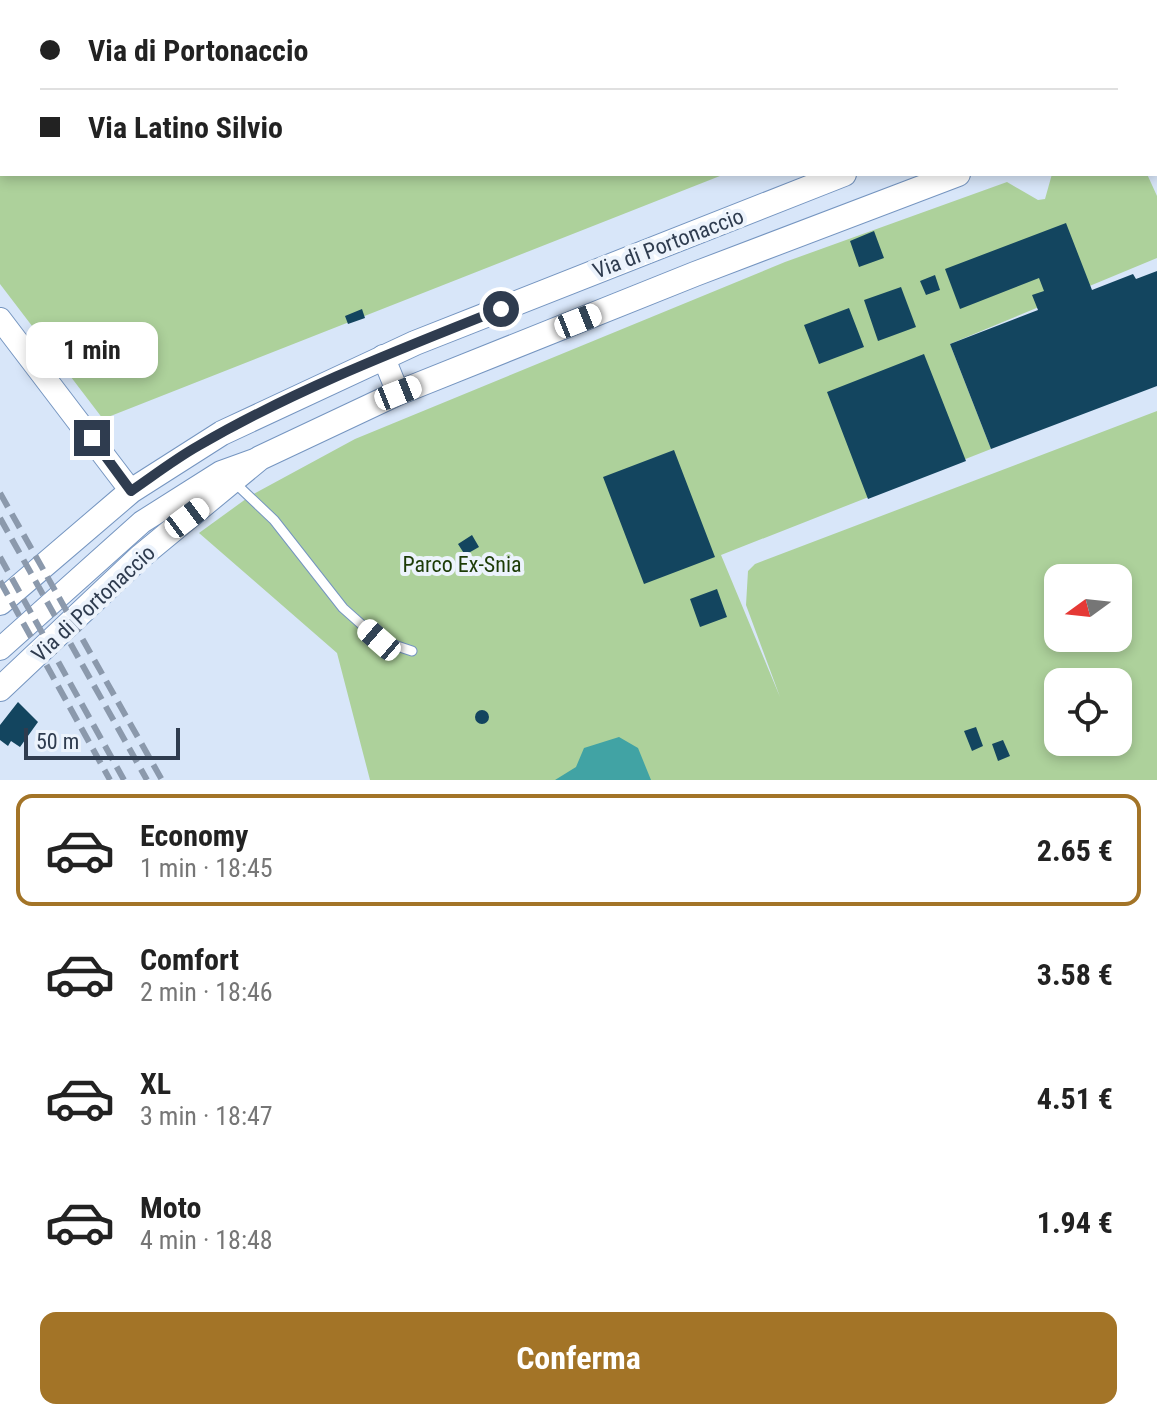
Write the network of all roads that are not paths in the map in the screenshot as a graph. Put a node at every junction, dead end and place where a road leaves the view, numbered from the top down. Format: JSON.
{"nodes":[{"id":1,"x":839,"y":176,"type":"edge"},
{"id":2,"x":953,"y":176,"type":"edge"},
{"id":3,"x":0,"y":319,"type":"edge"},
{"id":4,"x":383,"y":356,"type":"junction"},
{"id":5,"x":398,"y":393,"type":"junction"},
{"id":6,"x":260,"y":458,"type":"junction"},
{"id":7,"x":234,"y":482,"type":"junction"},
{"id":8,"x":131,"y":491,"type":"junction"},
{"id":9,"x":0,"y":603,"type":"edge"},
{"id":10,"x":0,"y":649,"type":"edge"},
{"id":11,"x":412,"y":651,"type":"dead end"},
{"id":12,"x":0,"y":689,"type":"edge"}],
"edges":[{"from":1,"to":4,"type":"main road","name":"Via di Portonaccio"},
{"from":2,"to":5,"type":"main road","name":"Via di Portonaccio"},
{"from":3,"to":8,"type":"street"},
{"from":4,"to":5,"type":"street"},
{"from":4,"to":8,"type":"main road","name":"Via di Portonaccio"},
{"from":5,"to":6,"type":"main road","name":"Via di Portonaccio"},
{"from":6,"to":7,"type":"main road","name":"Via di Portonaccio"},
{"from":6,"to":10,"type":"street","name":"Via di Portonaccio"},
{"from":7,"to":11,"type":"lane"},
{"from":7,"to":12,"type":"main road","name":"Via di Portonaccio"},
{"from":8,"to":9,"type":"main road","name":"Via di Portonaccio"}]}
